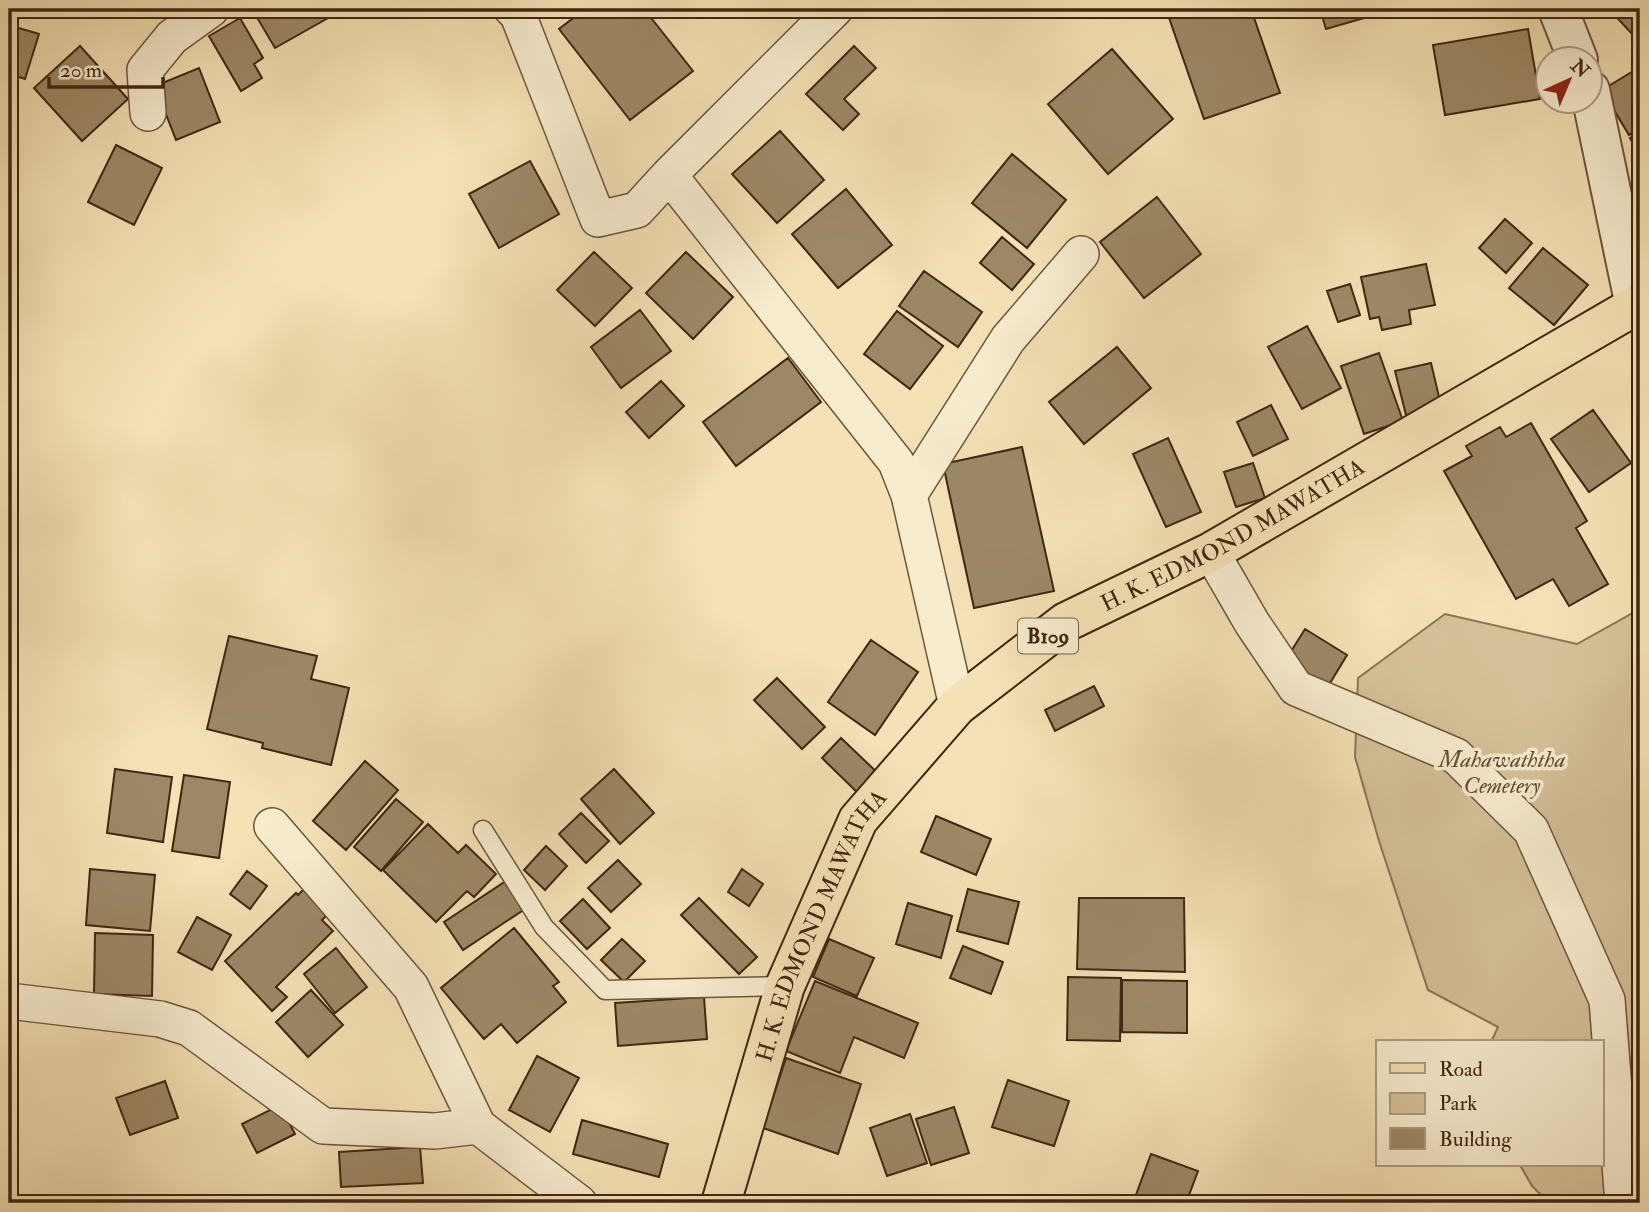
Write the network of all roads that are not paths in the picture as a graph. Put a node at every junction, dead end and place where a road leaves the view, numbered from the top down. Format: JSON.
{"nodes":[{"id":1,"x":211,"y":9,"type":"edge"},
{"id":2,"x":512,"y":9,"type":"edge"},
{"id":3,"x":835,"y":9,"type":"edge"},
{"id":4,"x":1558,"y":9,"type":"edge"},
{"id":5,"x":1573,"y":46,"type":"edge"},
{"id":6,"x":148,"y":113,"type":"dead end"},
{"id":7,"x":1596,"y":116,"type":"edge"},
{"id":8,"x":669,"y":175,"type":"junction"},
{"id":9,"x":1081,"y":254,"type":"dead end"},
{"id":10,"x":1638,"y":304,"type":"edge"},
{"id":11,"x":909,"y":495,"type":"junction"},
{"id":12,"x":1211,"y":552,"type":"junction"},
{"id":13,"x":957,"y":706,"type":"junction"},
{"id":14,"x":272,"y":826,"type":"dead end"},
{"id":15,"x":482,"y":831,"type":"dead end"},
{"id":16,"x":785,"y":986,"type":"junction"},
{"id":17,"x":9,"y":1001,"type":"edge"},
{"id":18,"x":478,"y":1126,"type":"junction"},
{"id":19,"x":579,"y":1203,"type":"edge"},
{"id":20,"x":721,"y":1203,"type":"edge"},
{"id":21,"x":1623,"y":1203,"type":"edge"}],
"edges":[{"from":1,"to":6,"type":"street"},
{"from":2,"to":8,"type":"street"},
{"from":3,"to":8,"type":"street"},
{"from":4,"to":5,"type":"street"},
{"from":7,"to":10,"type":"street"},
{"from":8,"to":11,"type":"street"},
{"from":9,"to":11,"type":"street"},
{"from":10,"to":12,"type":"main road","name":"H. K. EDMOND MAWATHA","number":"B109"},
{"from":11,"to":13,"type":"street"},
{"from":12,"to":13,"type":"main road","name":"H. K. EDMOND MAWATHA","number":"B109"},
{"from":12,"to":21,"type":"street"},
{"from":13,"to":16,"type":"main road","name":"H. K. EDMOND MAWATHA","number":"B109"},
{"from":14,"to":18,"type":"street"},
{"from":15,"to":16,"type":"lane"},
{"from":16,"to":20,"type":"main road","name":"H. K. EDMOND MAWATHA","number":"B109"},
{"from":17,"to":18,"type":"street"},
{"from":18,"to":19,"type":"street"}]}
